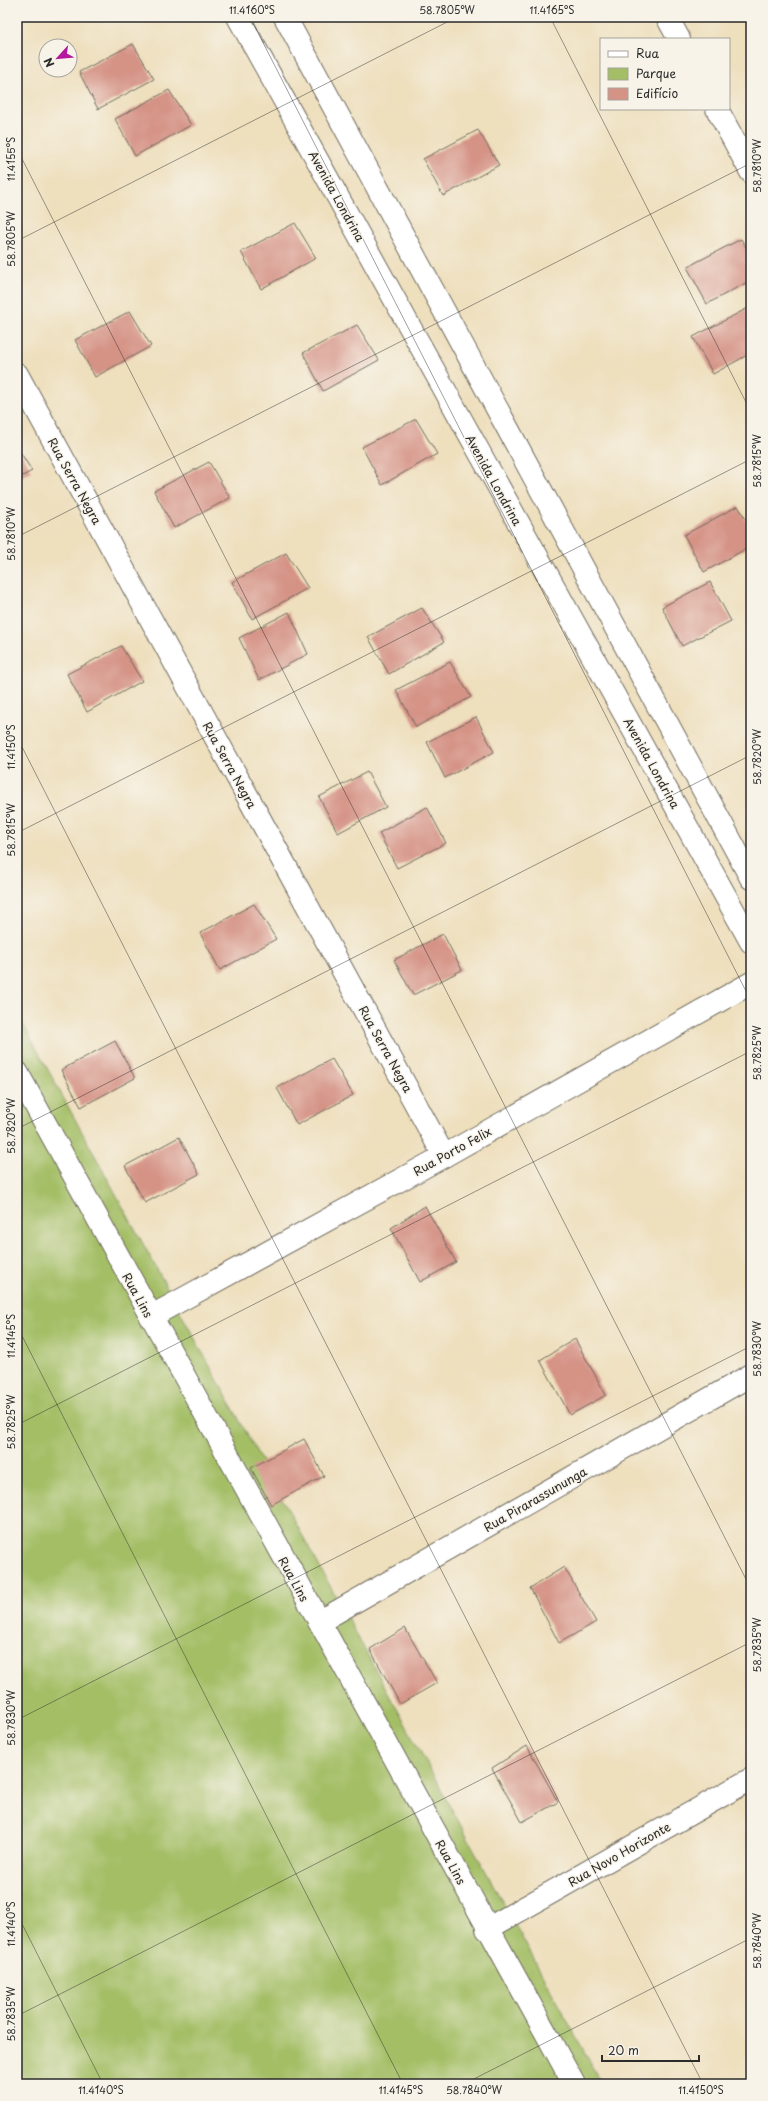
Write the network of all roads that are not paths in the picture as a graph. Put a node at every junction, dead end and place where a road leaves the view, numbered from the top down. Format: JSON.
{"nodes":[{"id":1,"x":238,"y":17,"type":"edge"},
{"id":2,"x":285,"y":17,"type":"edge"},
{"id":3,"x":667,"y":17,"type":"edge"},
{"id":4,"x":678,"y":38,"type":"edge"},
{"id":5,"x":718,"y":110,"type":"edge"},
{"id":6,"x":751,"y":172,"type":"edge"},
{"id":7,"x":17,"y":374,"type":"edge"},
{"id":8,"x":751,"y":878,"type":"edge"},
{"id":9,"x":751,"y":942,"type":"edge"},
{"id":10,"x":751,"y":983,"type":"edge"},
{"id":11,"x":17,"y":1072,"type":"edge"},
{"id":12,"x":444,"y":1156,"type":"junction"},
{"id":13,"x":150,"y":1317,"type":"junction"},
{"id":14,"x":751,"y":1375,"type":"edge"},
{"id":15,"x":319,"y":1622,"type":"junction"},
{"id":16,"x":751,"y":1779,"type":"edge"},
{"id":17,"x":487,"y":1929,"type":"junction"},
{"id":18,"x":574,"y":2084,"type":"edge"}],
"edges":[{"from":1,"to":9,"type":"street","name":"Avenida Londrina"},
{"from":2,"to":8,"type":"street"},
{"from":3,"to":4,"type":"street"},
{"from":5,"to":6,"type":"street"},
{"from":7,"to":12,"type":"street","name":"Rua Serra Negra"},
{"from":10,"to":12,"type":"street","name":"Rua Porto Felix"},
{"from":11,"to":13,"type":"street","name":"Rua Lins"},
{"from":12,"to":13,"type":"street","name":"Rua Porto Felix"},
{"from":13,"to":15,"type":"street","name":"Rua Lins"},
{"from":14,"to":15,"type":"street","name":"Rua Pirarassununga"},
{"from":15,"to":17,"type":"street","name":"Rua Lins"},
{"from":16,"to":17,"type":"street","name":"Rua Novo Horizonte"},
{"from":17,"to":18,"type":"street","name":"Rua Lins"}]}
